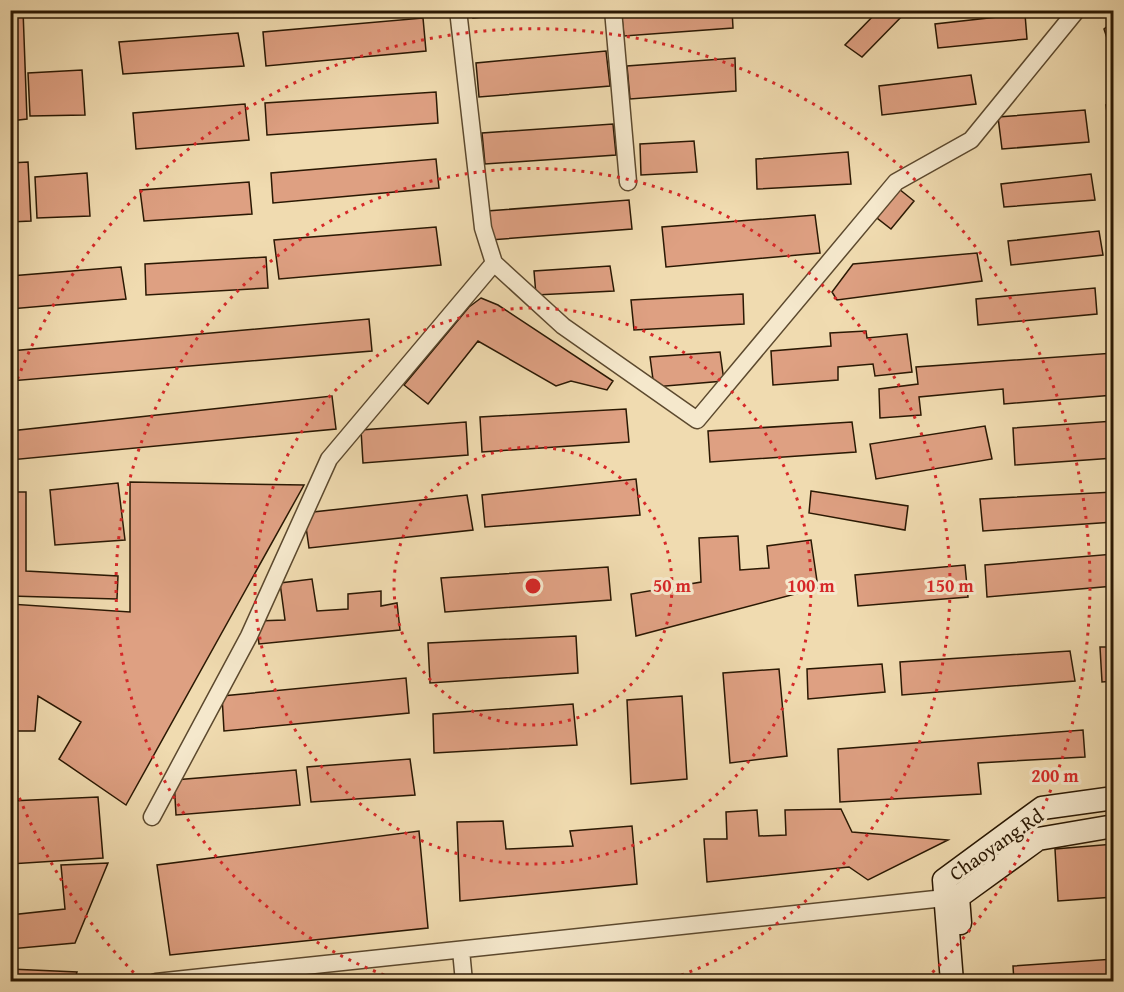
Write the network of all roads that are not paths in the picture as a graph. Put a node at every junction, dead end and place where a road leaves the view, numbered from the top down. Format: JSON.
{"nodes":[{"id":1,"x":458,"y":10,"type":"edge"},
{"id":2,"x":613,"y":10,"type":"edge"},
{"id":3,"x":1077,"y":10,"type":"edge"},
{"id":4,"x":628,"y":182,"type":"dead end"},
{"id":5,"x":494,"y":263,"type":"junction"},
{"id":6,"x":1113,"y":798,"type":"edge"},
{"id":7,"x":152,"y":817,"type":"dead end"},
{"id":8,"x":1113,"y":826,"type":"edge"},
{"id":9,"x":952,"y":897,"type":"junction"},
{"id":10,"x":461,"y":950,"type":"junction"},
{"id":11,"x":156,"y":981,"type":"edge"},
{"id":12,"x":464,"y":981,"type":"edge"},
{"id":13,"x":952,"y":981,"type":"edge"},
{"id":14,"x":965,"y":981,"type":"edge"}],
"edges":[{"from":1,"to":5,"type":"street"},
{"from":2,"to":4,"type":"street"},
{"from":3,"to":5,"type":"street"},
{"from":5,"to":7,"type":"street"},
{"from":6,"to":9,"type":"street","name":"Chaoyang.Rd"},
{"from":8,"to":9,"type":"street","name":"Chaoyang.Rd"},
{"from":9,"to":10,"type":"street"},
{"from":9,"to":13,"type":"street","name":"Chaoyang.Rd"},
{"from":9,"to":14,"type":"street","name":"Chaoyang.Rd"},
{"from":10,"to":11,"type":"street"},
{"from":10,"to":12,"type":"street"}]}
